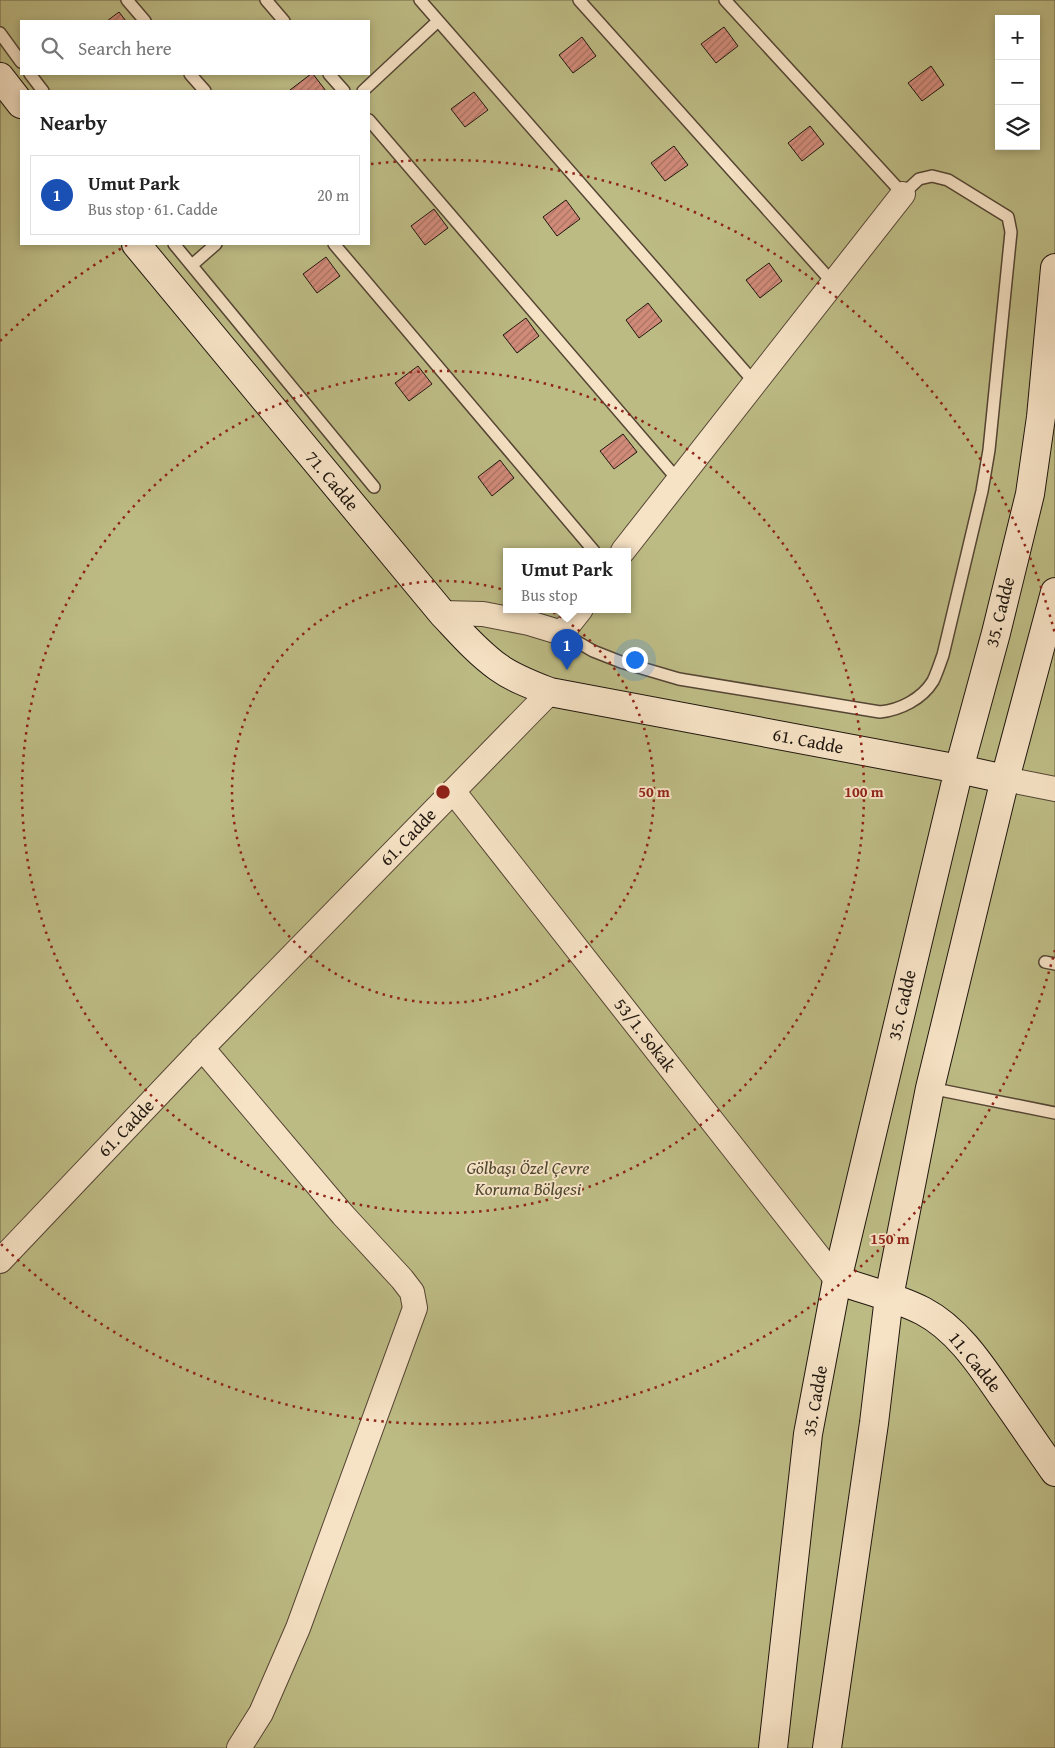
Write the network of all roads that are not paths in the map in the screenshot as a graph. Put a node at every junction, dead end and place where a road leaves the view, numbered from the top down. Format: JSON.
{"nodes":[{"id":1,"x":127,"y":0,"type":"edge"},
{"id":2,"x":266,"y":0,"type":"edge"},
{"id":3,"x":420,"y":0,"type":"edge"},
{"id":4,"x":579,"y":0,"type":"edge"},
{"id":5,"x":724,"y":0,"type":"edge"},
{"id":6,"x":144,"y":20,"type":"edge"},
{"id":7,"x":283,"y":20,"type":"edge"},
{"id":8,"x":438,"y":20,"type":"junction"},
{"id":9,"x":0,"y":34,"type":"edge"},
{"id":10,"x":20,"y":61,"type":"edge"},
{"id":11,"x":31,"y":75,"type":"edge"},
{"id":12,"x":191,"y":75,"type":"edge"},
{"id":13,"x":330,"y":75,"type":"edge"},
{"id":14,"x":0,"y":77,"type":"edge"},
{"id":15,"x":42,"y":90,"type":"edge"},
{"id":16,"x":204,"y":90,"type":"edge"},
{"id":17,"x":343,"y":90,"type":"edge"},
{"id":18,"x":364,"y":90,"type":"edge"},
{"id":19,"x":20,"y":103,"type":"edge"},
{"id":20,"x":370,"y":121,"type":"edge"},
{"id":21,"x":903,"y":194,"type":"junction"},
{"id":22,"x":137,"y":245,"type":"edge"},
{"id":23,"x":175,"y":245,"type":"edge"},
{"id":24,"x":215,"y":245,"type":"edge"},
{"id":25,"x":335,"y":245,"type":"edge"},
{"id":26,"x":192,"y":265,"type":"junction"},
{"id":27,"x":1055,"y":268,"type":"edge"},
{"id":28,"x":833,"y":283,"type":"junction"},
{"id":29,"x":755,"y":383,"type":"junction"},
{"id":30,"x":678,"y":480,"type":"junction"},
{"id":31,"x":374,"y":487,"type":"dead end"},
{"id":32,"x":591,"y":548,"type":"edge"},
{"id":33,"x":625,"y":548,"type":"edge"},
{"id":34,"x":1055,"y":592,"type":"edge"},
{"id":35,"x":442,"y":613,"type":"junction"},
{"id":36,"x":578,"y":613,"type":"edge"},
{"id":37,"x":562,"y":633,"type":"junction"},
{"id":38,"x":550,"y":692,"type":"junction"},
{"id":39,"x":959,"y":769,"type":"junction"},
{"id":40,"x":1005,"y":780,"type":"junction"},
{"id":41,"x":1055,"y":789,"type":"edge"},
{"id":42,"x":453,"y":791,"type":"junction"},
{"id":43,"x":202,"y":1048,"type":"junction"},
{"id":44,"x":930,"y":1088,"type":"junction"},
{"id":45,"x":1055,"y":1113,"type":"edge"},
{"id":46,"x":0,"y":1261,"type":"edge"},
{"id":47,"x":837,"y":1280,"type":"junction"},
{"id":48,"x":889,"y":1297,"type":"junction"},
{"id":49,"x":1055,"y":1472,"type":"edge"},
{"id":50,"x":239,"y":1748,"type":"edge"},
{"id":51,"x":773,"y":1748,"type":"edge"},
{"id":52,"x":827,"y":1748,"type":"edge"}],
"edges":[{"from":1,"to":6,"type":"lane"},
{"from":2,"to":7,"type":"lane"},
{"from":3,"to":8,"type":"lane"},
{"from":4,"to":28,"type":"lane"},
{"from":5,"to":21,"type":"lane"},
{"from":8,"to":18,"type":"lane"},
{"from":8,"to":29,"type":"lane"},
{"from":9,"to":10,"type":"lane"},
{"from":11,"to":15,"type":"lane"},
{"from":12,"to":16,"type":"lane"},
{"from":13,"to":17,"type":"lane"},
{"from":14,"to":19,"type":"street"},
{"from":20,"to":30,"type":"lane"},
{"from":21,"to":28,"type":"street"},
{"from":21,"to":37,"type":"lane"},
{"from":22,"to":35,"type":"street","name":"71. Cadde"},
{"from":23,"to":26,"type":"lane"},
{"from":24,"to":26,"type":"lane"},
{"from":25,"to":32,"type":"lane"},
{"from":26,"to":31,"type":"lane"},
{"from":27,"to":39,"type":"street","name":"35. Cadde"},
{"from":28,"to":29,"type":"street"},
{"from":29,"to":30,"type":"street"},
{"from":30,"to":33,"type":"street"},
{"from":34,"to":40,"type":"street"},
{"from":35,"to":37,"type":"street"},
{"from":35,"to":38,"type":"street","name":"71. Cadde"},
{"from":36,"to":37,"type":"street"},
{"from":38,"to":39,"type":"street","name":"61. Cadde"},
{"from":38,"to":42,"type":"street","name":"61. Cadde"},
{"from":39,"to":40,"type":"street","name":"61. Cadde"},
{"from":39,"to":47,"type":"street","name":"35. Cadde"},
{"from":40,"to":41,"type":"street"},
{"from":40,"to":44,"type":"street"},
{"from":42,"to":43,"type":"street","name":"61. Cadde"},
{"from":42,"to":47,"type":"street","name":"53/1. Sokak"},
{"from":43,"to":46,"type":"street","name":"61. Cadde"},
{"from":43,"to":50,"type":"street"},
{"from":44,"to":45,"type":"lane"},
{"from":44,"to":48,"type":"street"},
{"from":47,"to":48,"type":"street","name":"11. Cadde"},
{"from":47,"to":51,"type":"street","name":"35. Cadde"},
{"from":48,"to":49,"type":"street","name":"11. Cadde"},
{"from":48,"to":52,"type":"street"}]}
